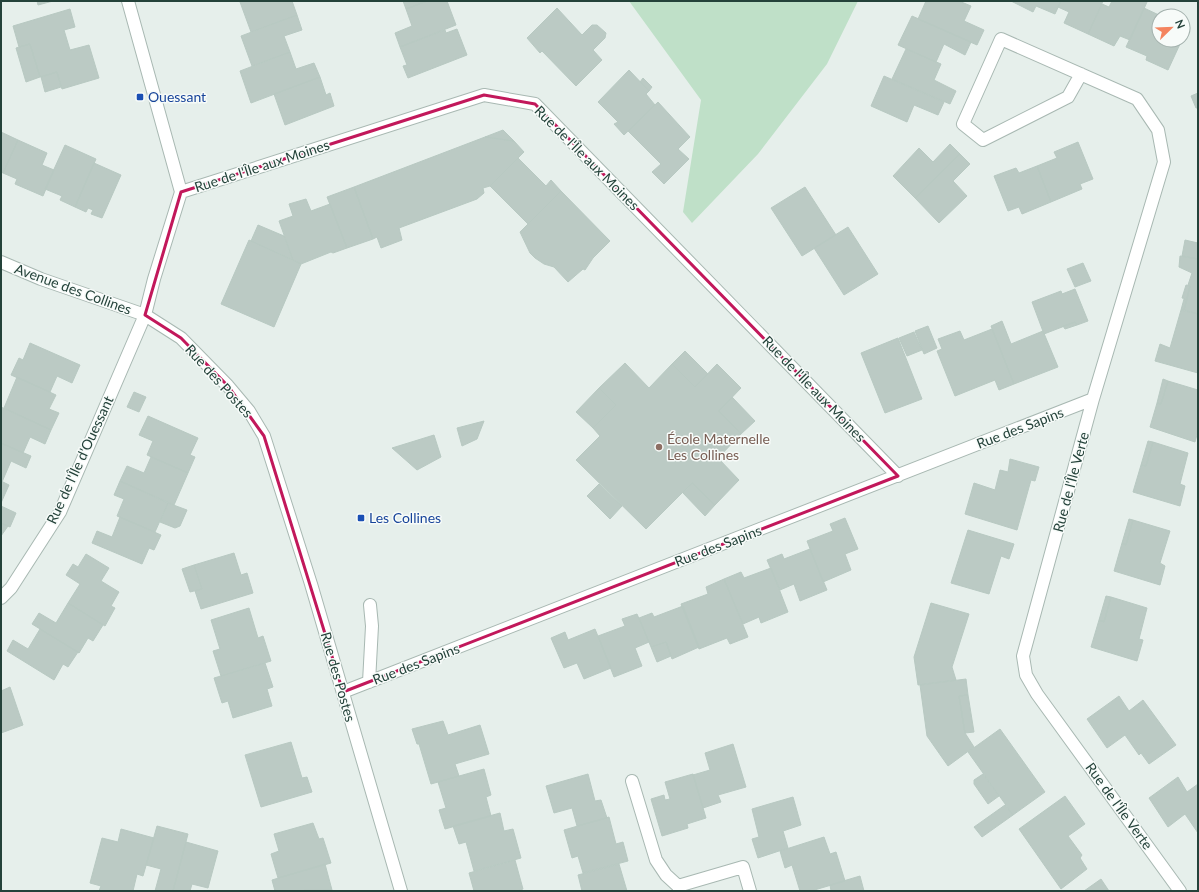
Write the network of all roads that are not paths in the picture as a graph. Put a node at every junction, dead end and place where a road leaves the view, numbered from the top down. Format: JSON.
{"nodes":[{"id":1,"x":128,"y":1,"type":"edge"},
{"id":2,"x":1081,"y":74,"type":"junction"},
{"id":3,"x":181,"y":192,"type":"junction"},
{"id":4,"x":1,"y":262,"type":"edge"},
{"id":5,"x":145,"y":315,"type":"junction"},
{"id":6,"x":1093,"y":400,"type":"junction"},
{"id":7,"x":898,"y":476,"type":"junction"},
{"id":8,"x":1,"y":598,"type":"edge"},
{"id":9,"x":370,"y":605,"type":"dead end"},
{"id":10,"x":369,"y":682,"type":"junction"},
{"id":11,"x":343,"y":692,"type":"junction"},
{"id":12,"x":632,"y":781,"type":"dead end"},
{"id":13,"x":679,"y":888,"type":"edge"},
{"id":14,"x":401,"y":891,"type":"edge"},
{"id":15,"x":750,"y":891,"type":"edge"},
{"id":16,"x":1180,"y":891,"type":"edge"}],
"edges":[{"from":1,"to":3,"type":"street"},
{"from":2,"to":2,"type":"street","name":"Rue de l'Île Verte"},
{"from":2,"to":6,"type":"street","name":"Rue de l'Île Verte"},
{"from":3,"to":5,"type":"street"},
{"from":3,"to":7,"type":"street","name":"Rue de l'Île aux Moines"},
{"from":4,"to":5,"type":"street","name":"Avenue des Collines"},
{"from":5,"to":8,"type":"street","name":"Rue de l'Île d'Ouessant"},
{"from":5,"to":11,"type":"street","name":"Rue des Postes"},
{"from":6,"to":7,"type":"street","name":"Rue des Sapins"},
{"from":6,"to":16,"type":"street","name":"Rue de l'Île Verte"},
{"from":7,"to":10,"type":"street","name":"Rue des Sapins"},
{"from":9,"to":10,"type":"street"},
{"from":10,"to":11,"type":"street","name":"Rue des Sapins"},
{"from":11,"to":14,"type":"street","name":"Rue des Postes"},
{"from":12,"to":13,"type":"street"},
{"from":13,"to":15,"type":"street"}]}
